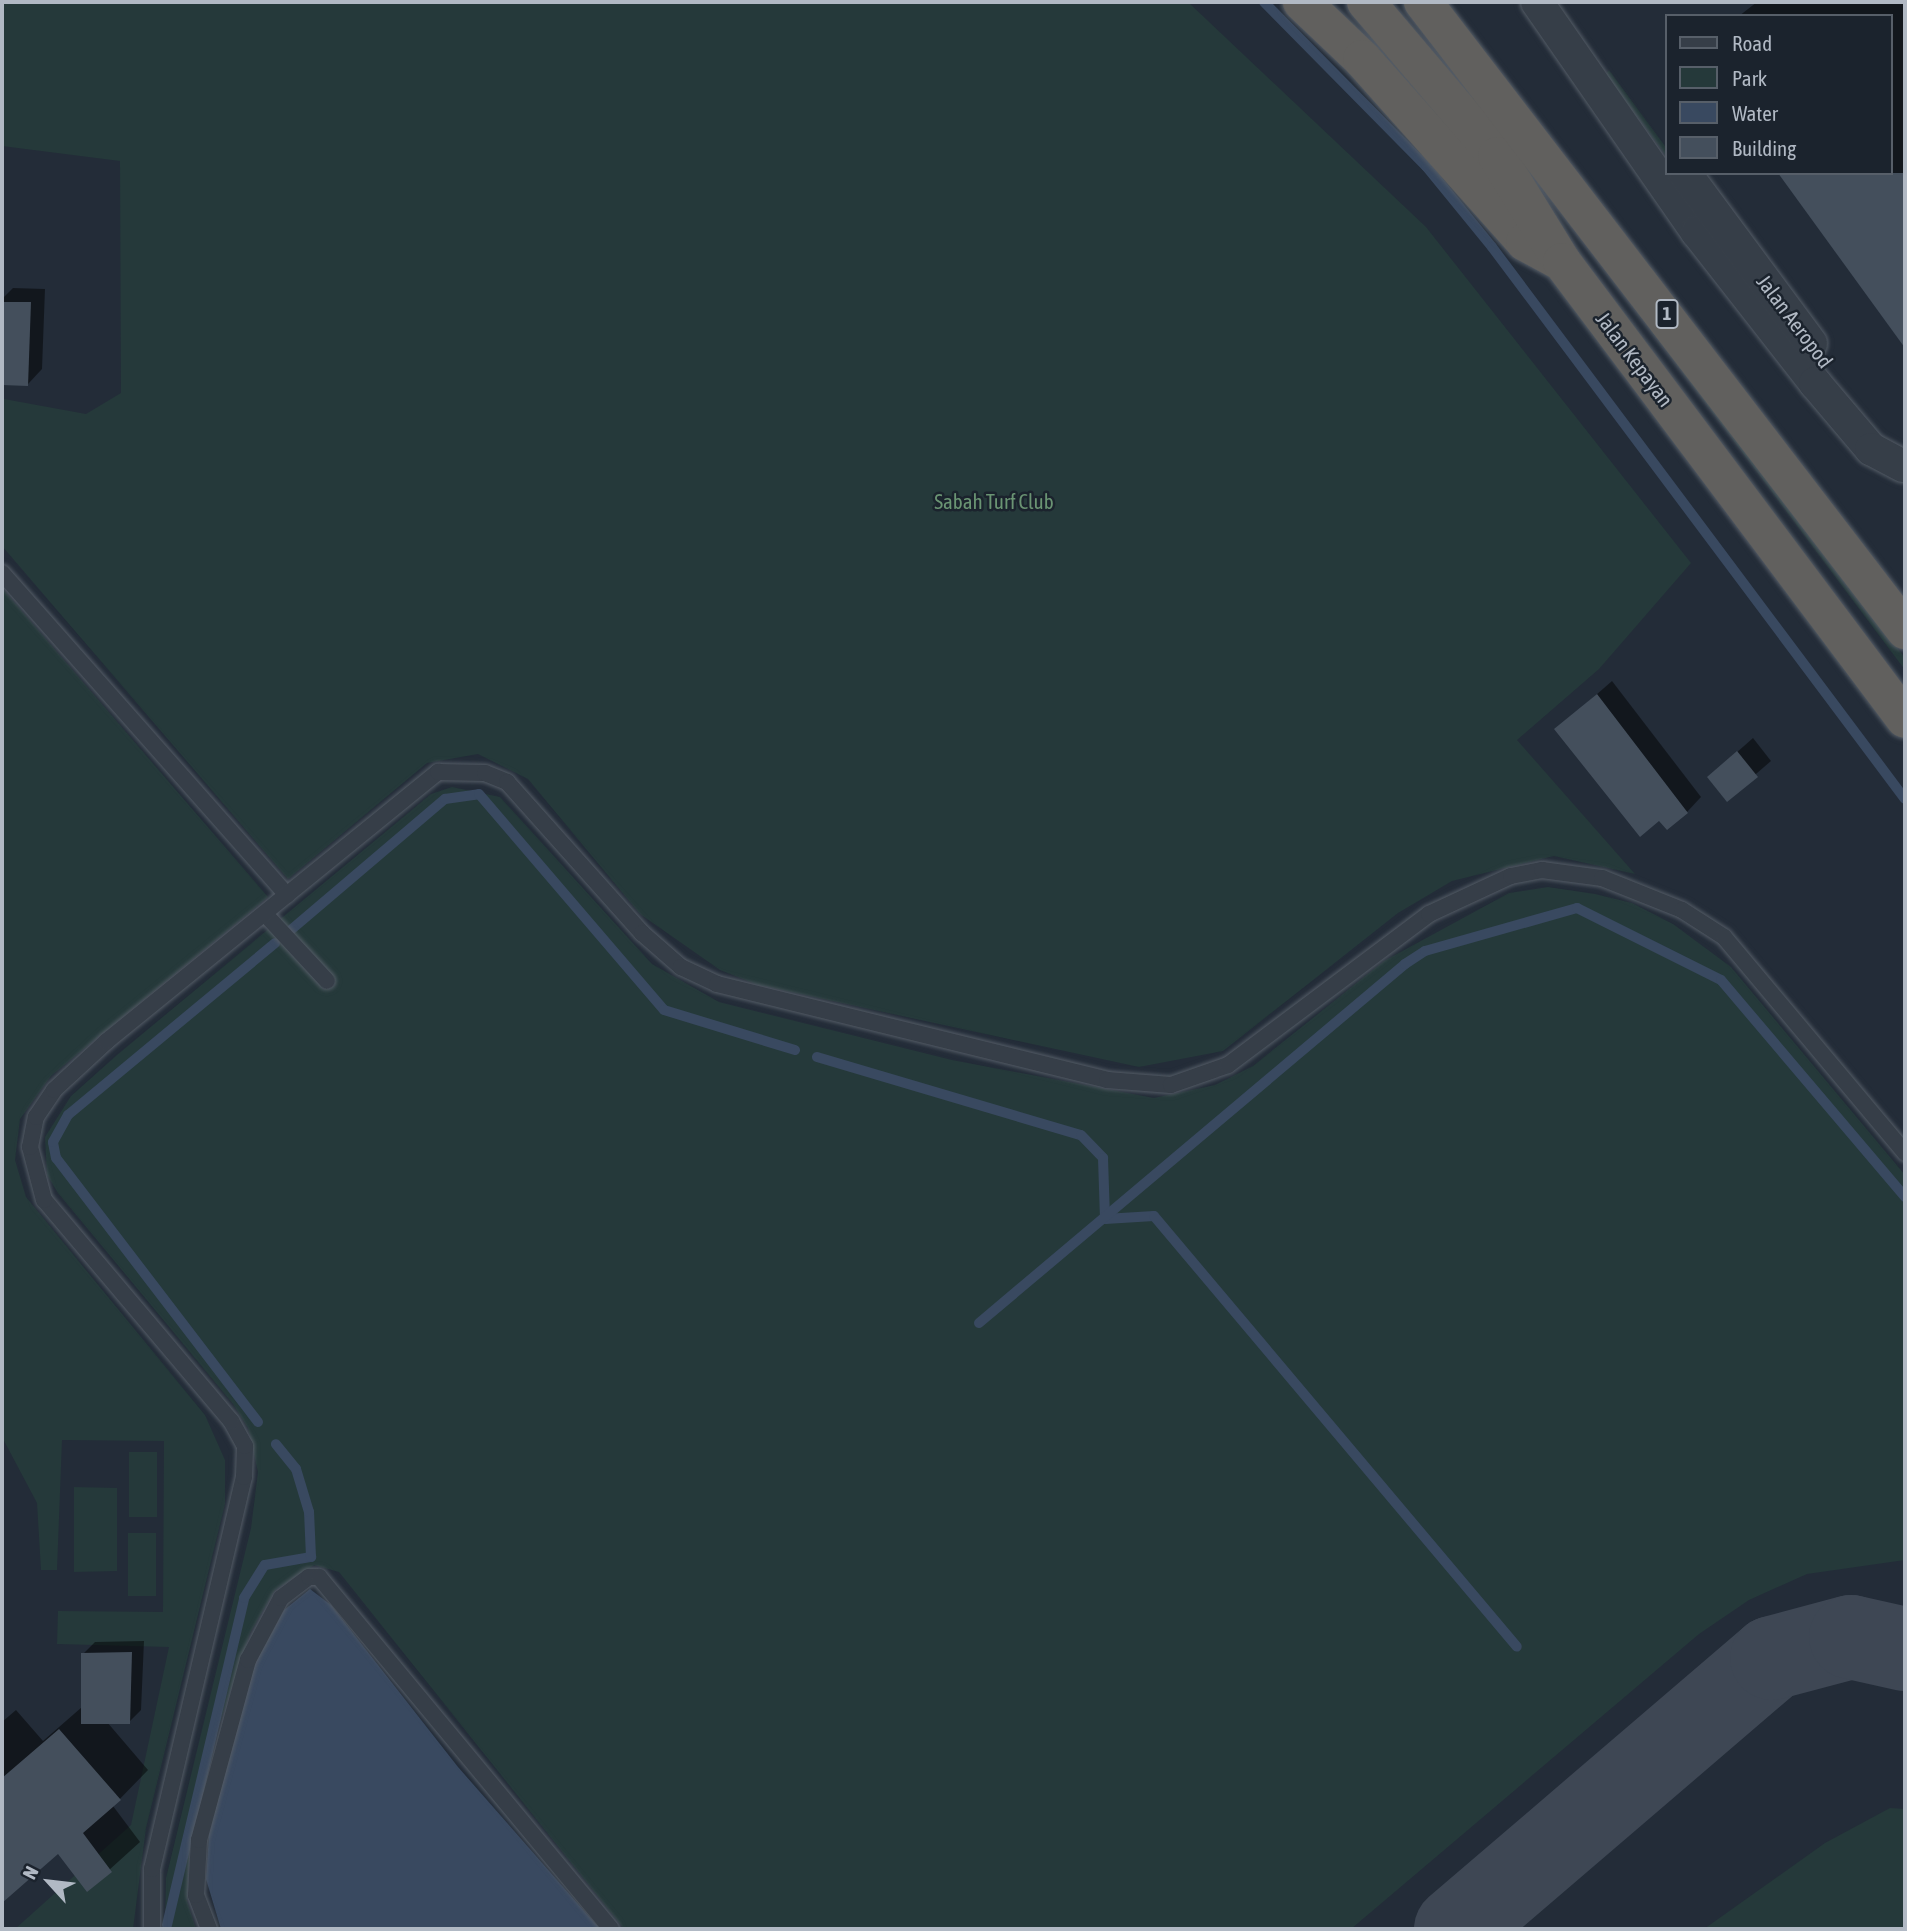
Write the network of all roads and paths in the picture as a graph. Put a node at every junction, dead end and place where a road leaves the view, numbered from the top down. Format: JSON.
{"nodes":[{"id":1,"x":1302,"y":2,"type":"edge"},
{"id":2,"x":1366,"y":2,"type":"edge"},
{"id":3,"x":1423,"y":2,"type":"edge"},
{"id":4,"x":1453,"y":2,"type":"edge"},
{"id":5,"x":1536,"y":2,"type":"edge"},
{"id":6,"x":1557,"y":2,"type":"edge"},
{"id":7,"x":1529,"y":139,"type":"junction"},
{"id":8,"x":1666,"y":149,"type":"edge"},
{"id":9,"x":1686,"y":175,"type":"edge"},
{"id":10,"x":1562,"y":262,"type":"junction"},
{"id":11,"x":1904,"y":468,"type":"edge"},
{"id":12,"x":2,"y":573,"type":"edge"},
{"id":13,"x":1905,"y":630,"type":"edge"},
{"id":14,"x":1905,"y":719,"type":"edge"},
{"id":15,"x":287,"y":895,"type":"junction"},
{"id":16,"x":265,"y":914,"type":"junction"},
{"id":17,"x":327,"y":981,"type":"dead end"},
{"id":18,"x":1905,"y":1153,"type":"edge"},
{"id":19,"x":152,"y":1929,"type":"edge"},
{"id":20,"x":209,"y":1929,"type":"edge"},
{"id":21,"x":611,"y":1929,"type":"edge"}],
"edges":[{"from":1,"to":10,"type":"highway"},
{"from":2,"to":10,"type":"highway","name":"Jalan Kepayan"},
{"from":3,"to":7,"type":"highway","number":"1"},
{"from":4,"to":7,"type":"highway"},
{"from":5,"to":11,"type":"street"},
{"from":6,"to":8,"type":"street"},
{"from":7,"to":13,"type":"highway","number":"1"},
{"from":9,"to":11,"type":"street","name":"Jalan Aeropod"},
{"from":10,"to":14,"type":"highway","name":"Jalan Kepayan"},
{"from":12,"to":15,"type":"lane"},
{"from":15,"to":16,"type":"lane"},
{"from":15,"to":18,"type":"lane"},
{"from":16,"to":17,"type":"lane"},
{"from":16,"to":19,"type":"lane"},
{"from":20,"to":21,"type":"lane"}]}
